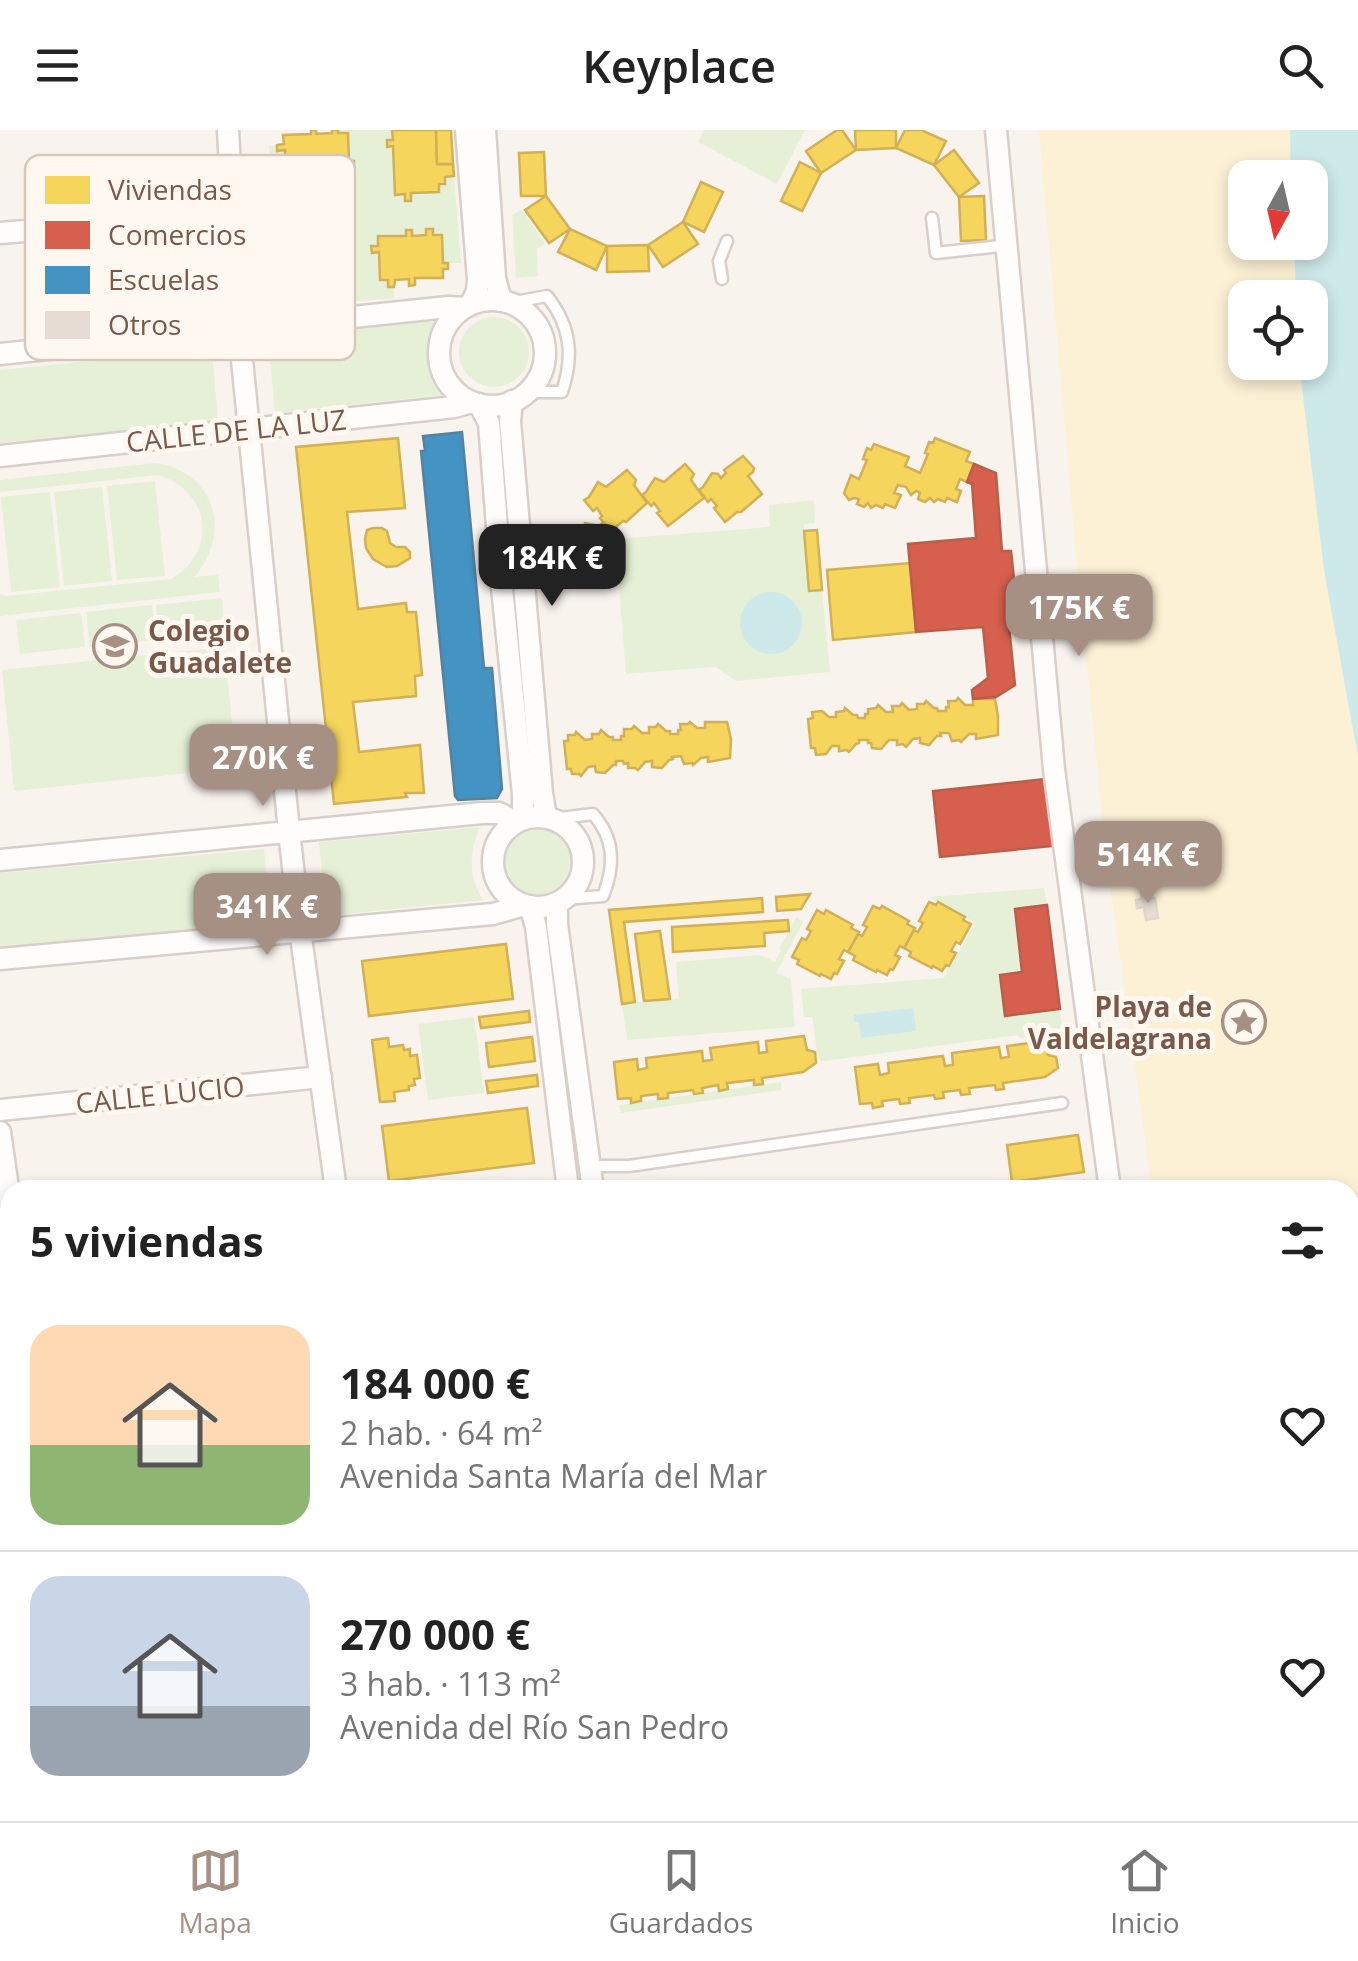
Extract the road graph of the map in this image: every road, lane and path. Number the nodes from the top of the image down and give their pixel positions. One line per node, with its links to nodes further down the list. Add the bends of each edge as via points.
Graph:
1 (228, 130): 6 (street)
2 (466, 130): 14 (street, via 478,280)
3 (485, 130): 13 (street, via 495,278)
4 (996, 130): 11 (street)
5 (1007, 130): 11 (street)
6 (229, 155)
7 (932, 218): 11 (lane, via 936,253)
8 (25, 231): 9 (street)
9 (0, 233)
10 (727, 241): 12 (lane, via 719,261)
11 (1011, 245): 16 (street)
12 (722, 279)
13 (505, 302): 14 (street); 20 (street, via 526,312 544,342 539,377)
14 (468, 306): 15 (street); 21 (street, via 442,333 440,366 458,393)
15 (355, 317)
16 (1014, 350): 41 (street, via 1054,769); 42 (street)
17 (25, 351): 18 (street)
18 (0, 354)
19 (242, 360): 22 (street)
20 (520, 396): 21 (street, via 502,405); 24 (street, via 510,420)
21 (476, 403): 22 (street, CALLE DE LA LUZ); 25 (street, via 489,423 522,794)
22 (249, 429): 23 (street, CALLE DE LA LUZ); 26 (street)
23 (0, 456)
24 (549, 818): 25 (street); 28 (street, via 573,833 583,856 580,880); 28 (lane, via 592,814 612,854 603,896)
25 (519, 821): 26 (street, via 482,813); 29 (street, via 498,840 492,866 502,890)
26 (289, 831): 27 (street); 30 (street)
27 (0, 860)
28 (560, 901): 29 (street); 36 (street, via 556,924)
29 (527, 906): 30 (street); 39 (street, via 536,927)
30 (300, 930): 31 (street); 32 (street)
31 (0, 959)
32 (321, 1077): 34 (street, CALLE LUCIO); 38 (street)
33 (1062, 1103): 36 (lane, via 629,1166)
34 (0, 1110)
35 (0, 1132): 37 (street)
36 (590, 1166): 40 (street)
37 (7, 1180)
38 (335, 1180)
39 (567, 1180)
40 (591, 1180)
41 (1109, 1180)
42 (1119, 1180)

